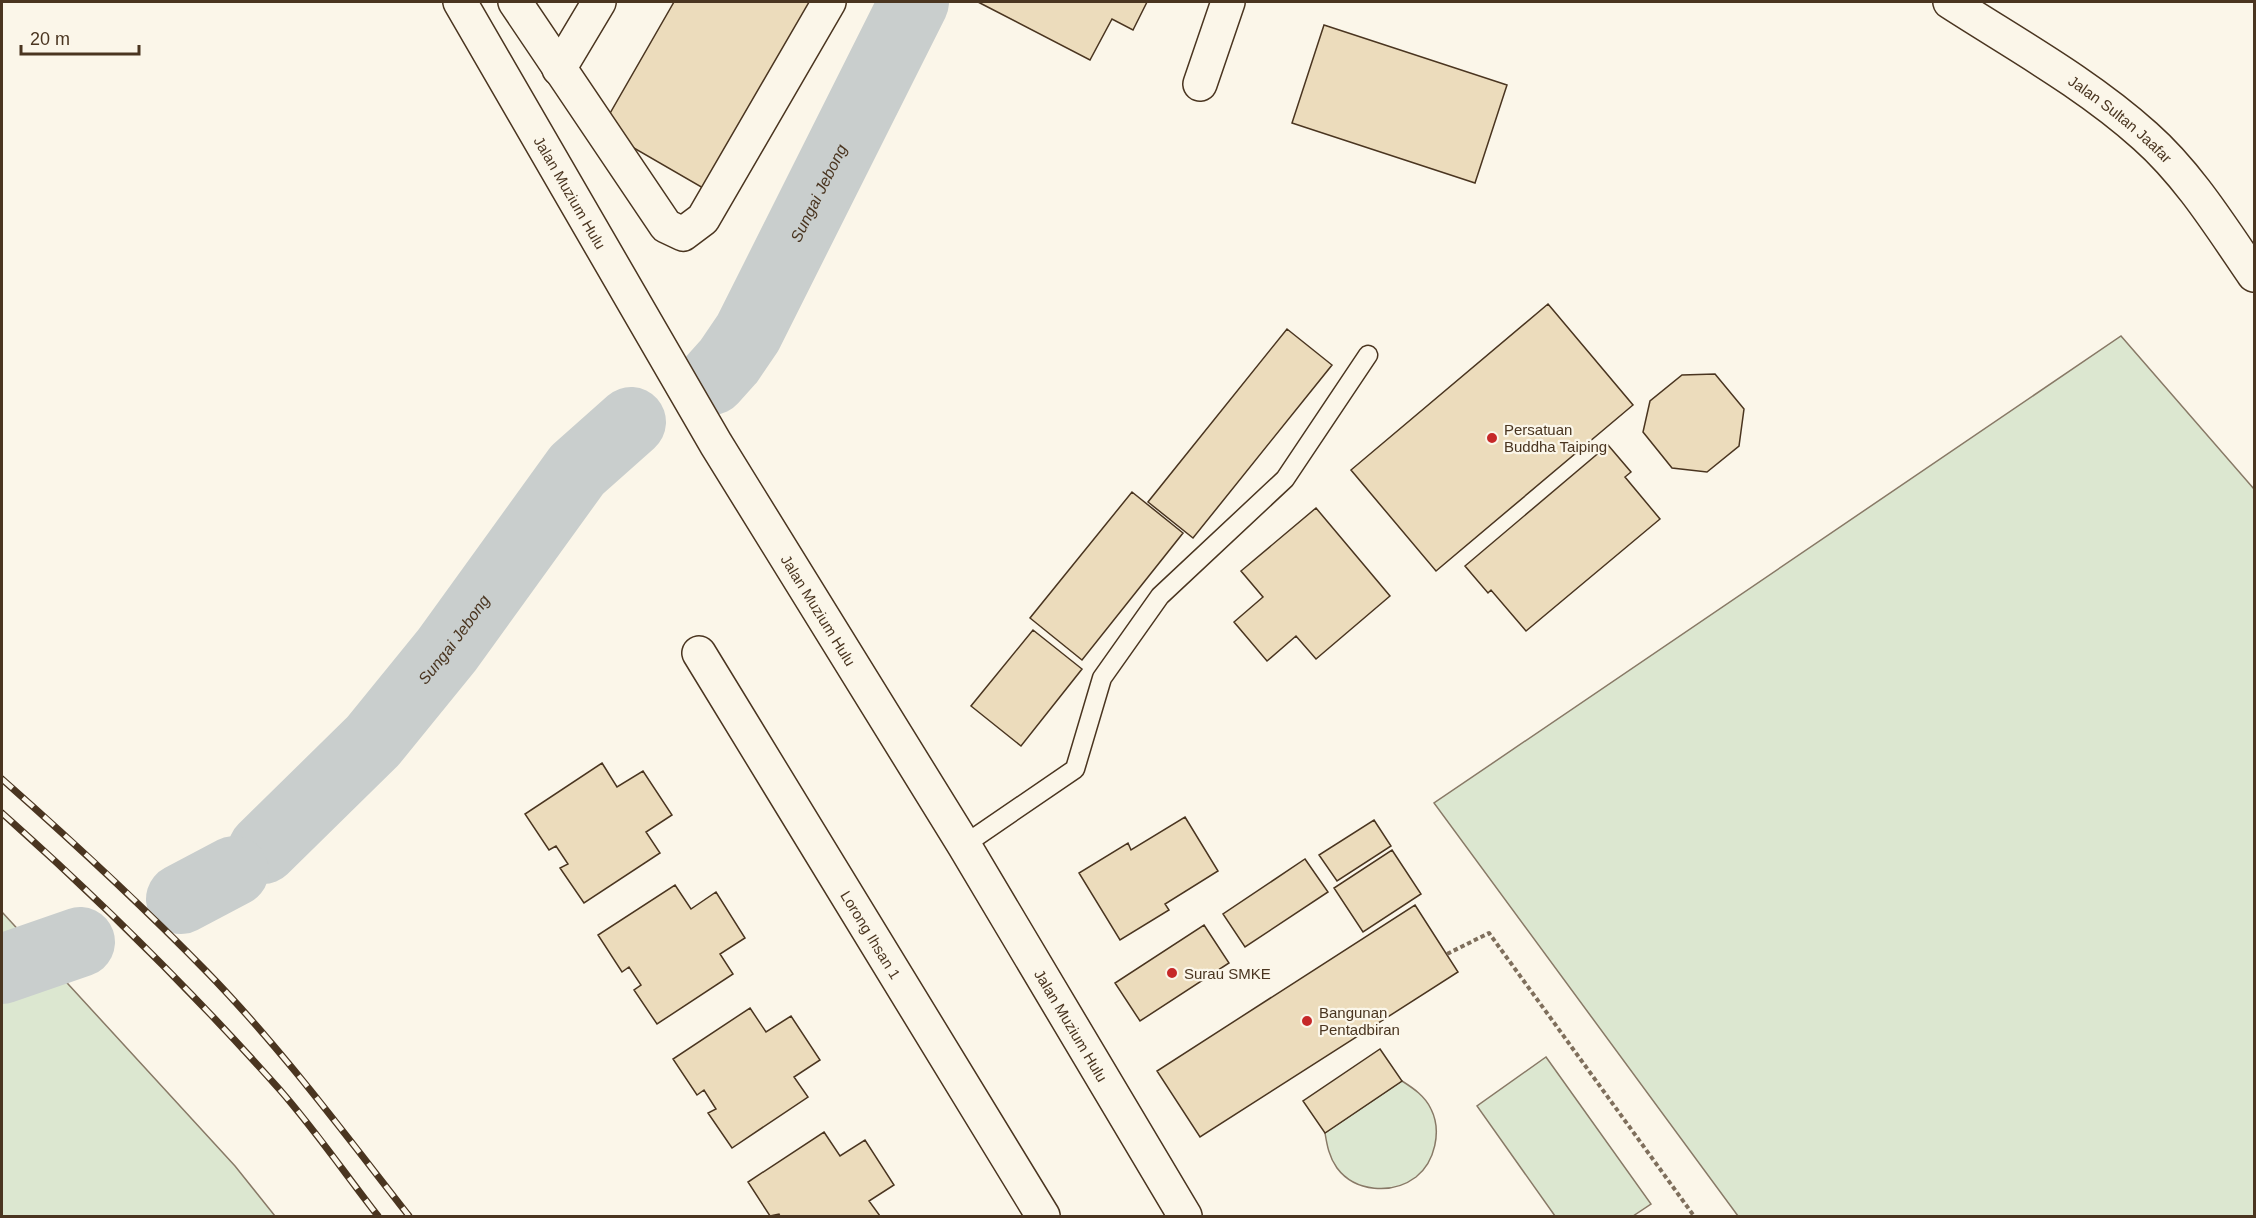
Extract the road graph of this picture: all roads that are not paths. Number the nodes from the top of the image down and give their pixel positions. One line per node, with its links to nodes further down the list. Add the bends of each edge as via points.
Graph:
1 (460, 2): 12 (street, Jalan Muzium Hulu, via 716,444)
2 (514, 2): 7 (street)
3 (599, 2): 7 (street)
4 (829, 2): 7 (street, via 703,219 683,234 666,226)
5 (1228, 2): 8 (street)
6 (1950, 2): 9 (street, Jalan Sultan Jaafar, via 2109,106 2147,137 2198,193)
7 (559, 69)
8 (1200, 84)
9 (2254, 275)
10 (1368, 355): 12 (lane, via 1285,479 1160,596 1108,668 1075,769)
11 (699, 653): 13 (street, Lorong Ihsan 1)
12 (964, 845): 14 (street, Jalan Muzium Hulu)
13 (1043, 1216)
14 (1185, 1216)

